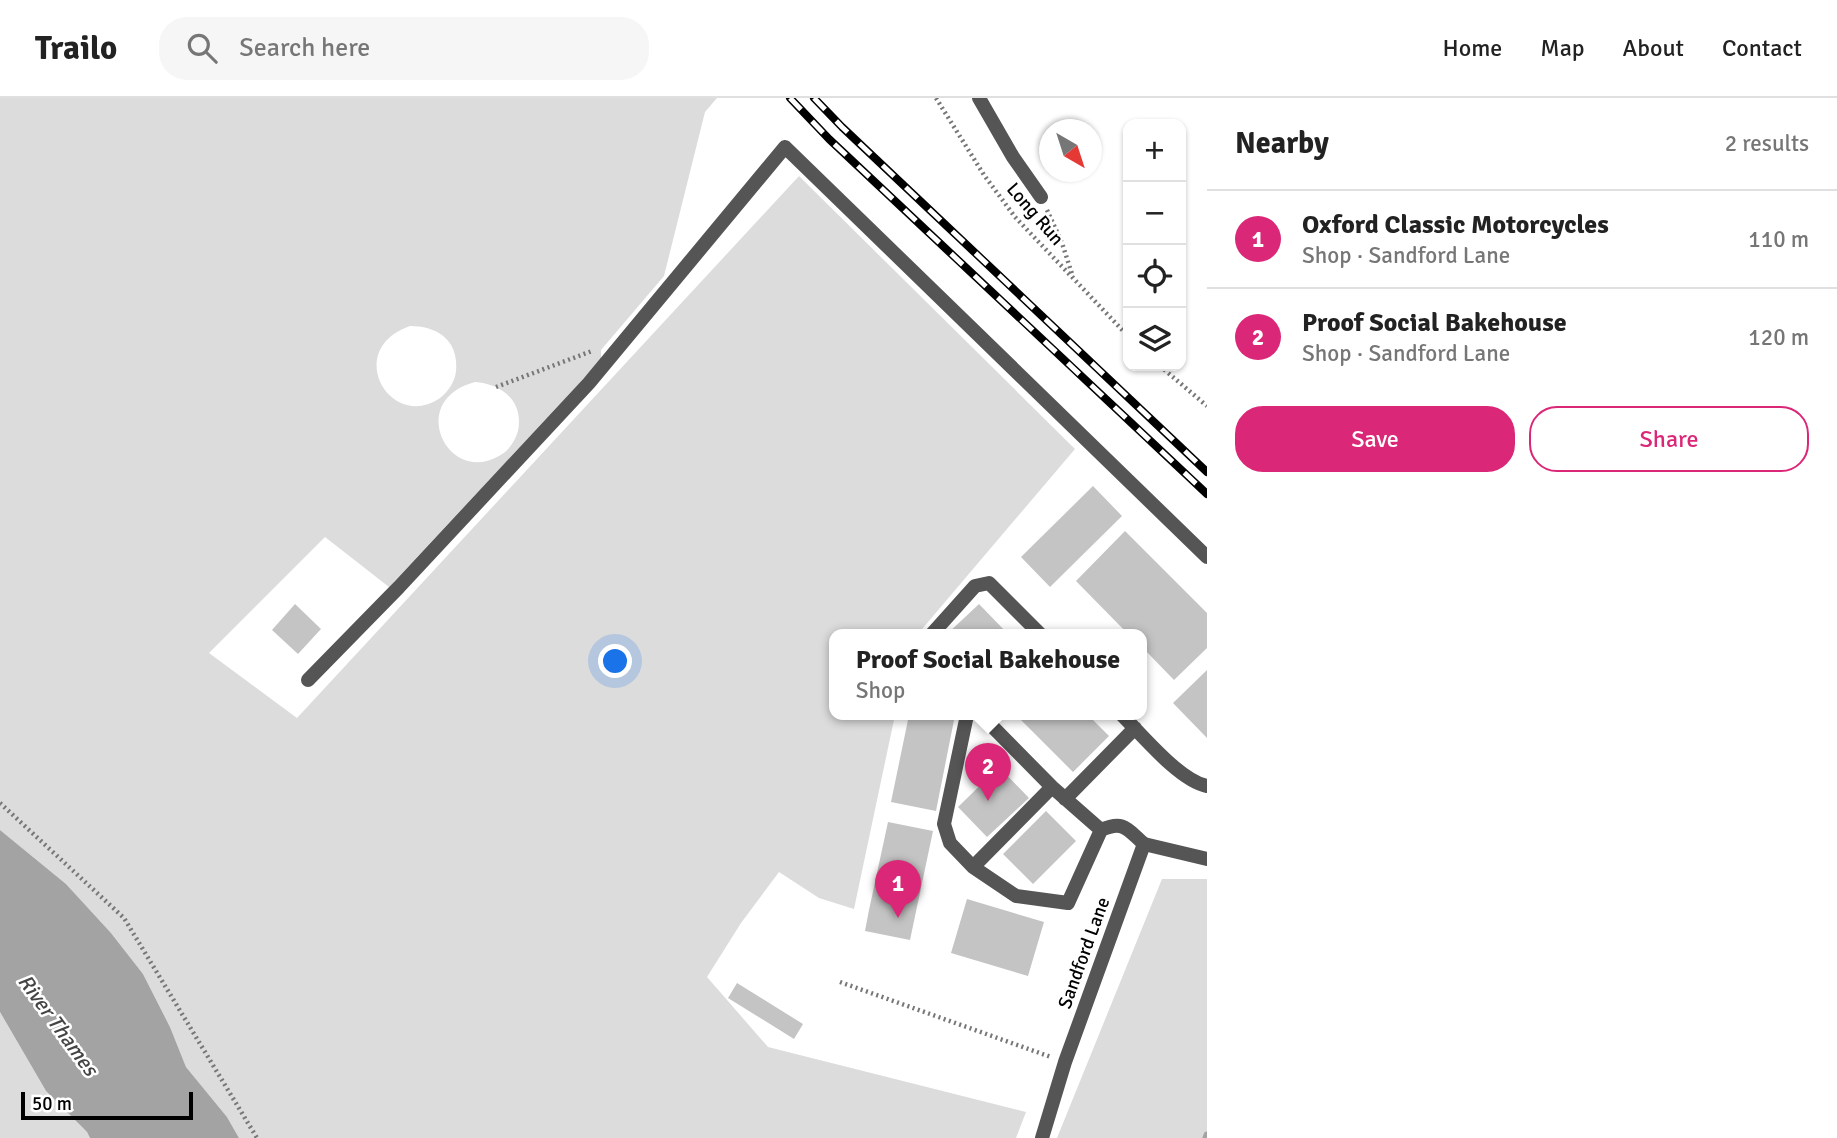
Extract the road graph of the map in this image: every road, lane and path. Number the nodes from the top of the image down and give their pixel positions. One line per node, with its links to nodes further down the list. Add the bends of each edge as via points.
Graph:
1 (936, 98): 4 (path, Long Run, via 1015,217)
2 (979, 98): 3 (street)
3 (1041, 197): 4 (path)
4 (1073, 278): 5 (path, Long Run)
5 (1123, 331)
6 (626, 338): 8 (path); 10 (street, via 785,147); 13 (street, via 418,567)
7 (1166, 371): 9 (path)
8 (496, 387)
9 (1207, 406)
10 (1207, 557)
11 (936, 629): 12 (street, via 975,586 989,583)
12 (1035, 629)
13 (308, 680)
14 (966, 720): 25 (street, via 944,824 950,843)
15 (986, 720): 19 (street)
16 (1127, 720): 17 (street)
17 (1135, 727): 18 (street, via 1184,776); 20 (street)
18 (1207, 786)
19 (1052, 787): 20 (street); 25 (street)
20 (1065, 799): 22 (street)
21 (0, 803): 28 (path, via 124,918)
22 (1101, 830): 23 (street, via 1124,827); 25 (street, via 1068,903 1016,896)
23 (1144, 844): 24 (street); 27 (street, Sandford Lane)
24 (1207, 859)
25 (973, 867)
26 (840, 982): 27 (path)
27 (1065, 1062): 29 (street, Sandford Lane)
28 (257, 1138)
29 (1042, 1138)

